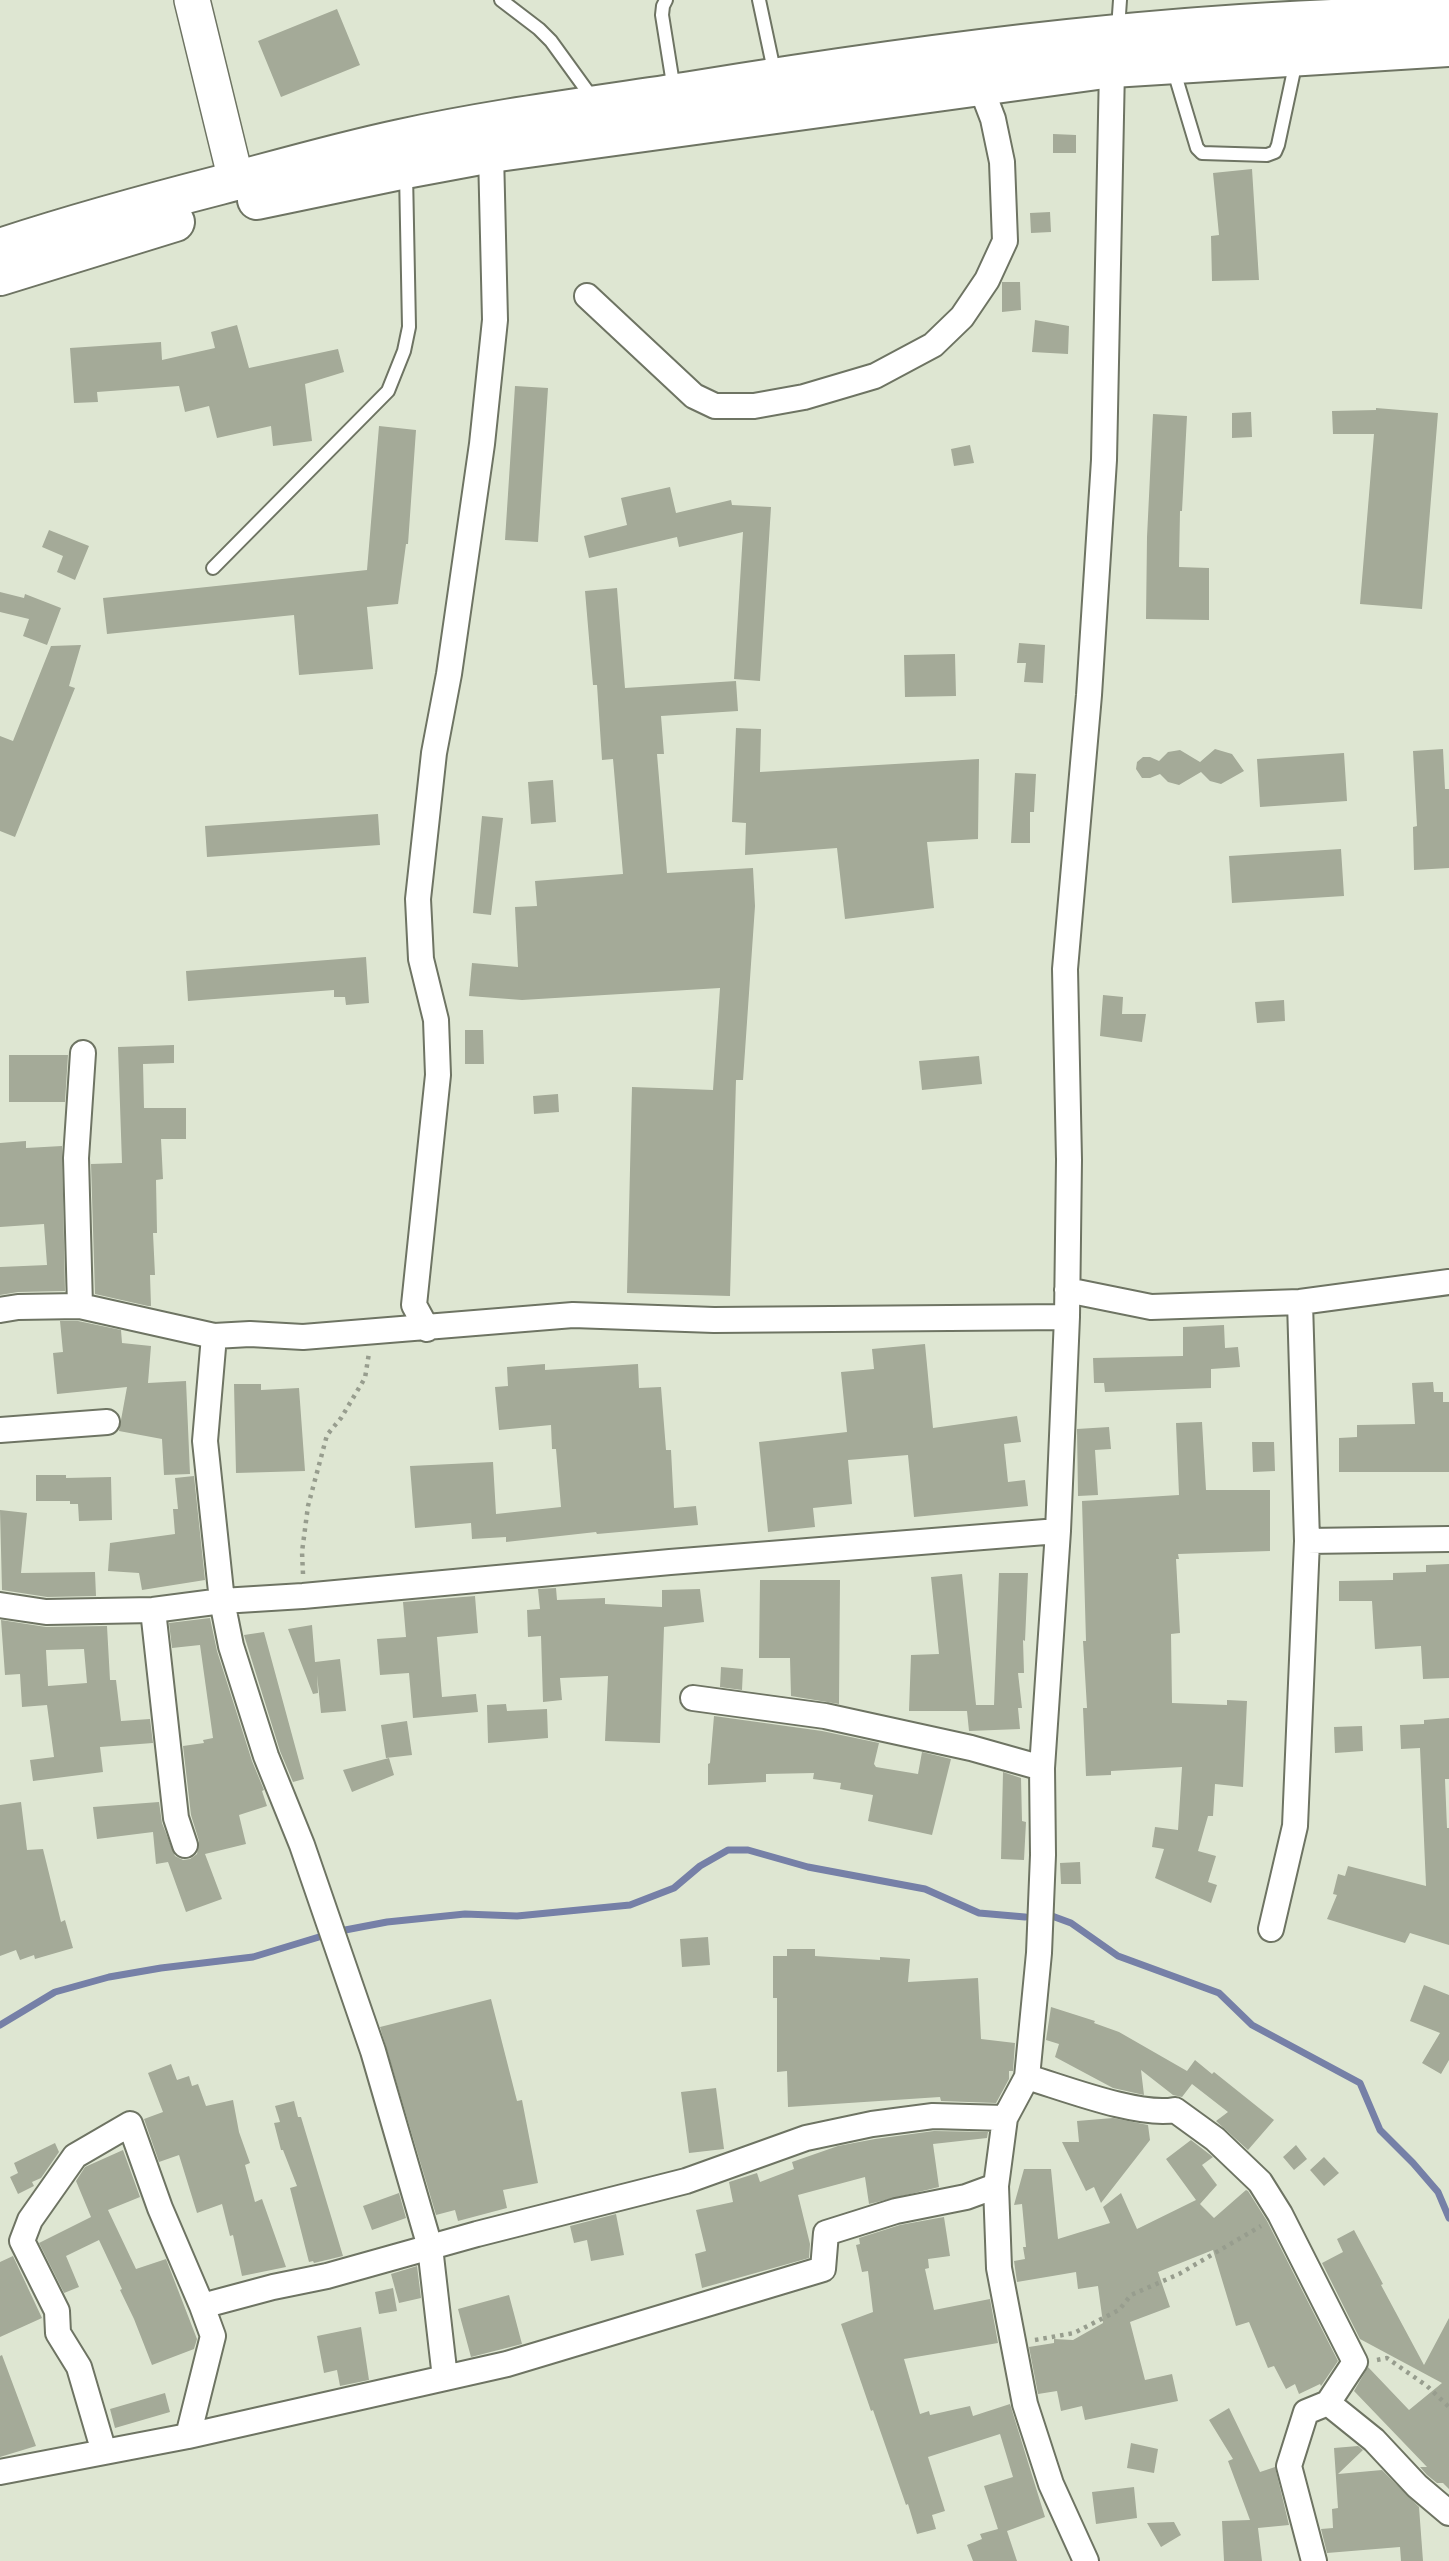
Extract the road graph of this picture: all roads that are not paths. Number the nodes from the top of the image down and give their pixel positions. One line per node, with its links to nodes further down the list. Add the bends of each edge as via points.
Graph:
1 (192, 0): 16 (street)
2 (501, 0): 13 (lane, via 551,41)
3 (666, 0): 12 (lane, via 662,15)
4 (759, 0): 10 (lane)
5 (1429, 10): 6 (main road)
6 (1117, 34): 9 (main road); 10 (main road); 11 (main road); 23 (street, via 1104,460 1065,970)
7 (1449, 47): 8 (main road)
8 (1297, 56): 9 (main road); 9 (lane, via 1278,145 1267,155 1202,153)
9 (1172, 64)
10 (776, 77): 12 (main road)
11 (980, 85): 15 (main road); 19 (street, via 1002,162 1005,241 987,280 961,317 933,345 875,376 804,397 754,407 715,406 694,396)
12 (674, 93): 13 (main road)
13 (598, 105): 14 (main road)
14 (404, 153): 15 (main road); 16 (main road); 18 (main road); 20 (lane, via 408,327 398,371 388,391)
15 (491, 153): 25 (street, via 495,320 418,899 421,959 436,1020 438,1075)
16 (236, 180): 17 (main road)
17 (0, 248)
18 (0, 276)
19 (587, 296)
20 (213, 568)
21 (83, 1053): 26 (street, via 76,1158)
22 (1449, 1282): 24 (street)
23 (1067, 1290): 24 (street, via 1151,1307); 28 (street)
24 (1300, 1303): 36 (street)
25 (414, 1305): 29 (street); 30 (street)
26 (80, 1306): 27 (street); 31 (street)
27 (0, 1310)
28 (1067, 1317): 29 (street, via 714,1320 573,1315); 34 (street)
29 (427, 1329): 30 (street)
30 (372, 1331): 31 (street, via 303,1337)
31 (214, 1336): 37 (street, via 205,1441)
32 (107, 1422): 33 (street)
33 (0, 1430)
34 (1058, 1531): 37 (street); 41 (street)
35 (1449, 1539): 36 (street)
36 (1307, 1541): 43 (street, via 1295,1826)
37 (222, 1601): 39 (street); 47 (street, via 231,1646 266,1756 373,2051)
38 (0, 1605): 39 (street, via 46,1612)
39 (153, 1610): 42 (street, via 176,1818)
40 (693, 1698): 41 (street, via 825,1716)
41 (1042, 1768): 44 (street, via 1044,1855)
42 (186, 1845)
43 (1271, 1929)
44 (1027, 2077): 45 (street); 50 (street, via 1160,2113 1175,2110 1215,2139 1260,2182 1355,2362)
45 (1005, 2118): 46 (street); 47 (street, via 933,2116 806,2138 686,2181)
46 (996, 2186): 49 (street, via 826,2233 823,2269 507,2364); 55 (street, via 999,2268 1025,2404 1051,2484)
47 (430, 2247): 48 (street); 49 (street)
48 (202, 2306): 51 (street, via 213,2336); 52 (street, via 130,2124 75,2156 30,2220 22,2241 57,2312 58,2333 79,2367)
49 (445, 2378): 51 (street)
50 (1328, 2403): 54 (street, via 1374,2440); 56 (street, via 1306,2412 1289,2466)
51 (188, 2436): 52 (street)
52 (104, 2452): 53 (street)
53 (0, 2472)
54 (1449, 2513)
55 (1086, 2561)
56 (1314, 2561)

